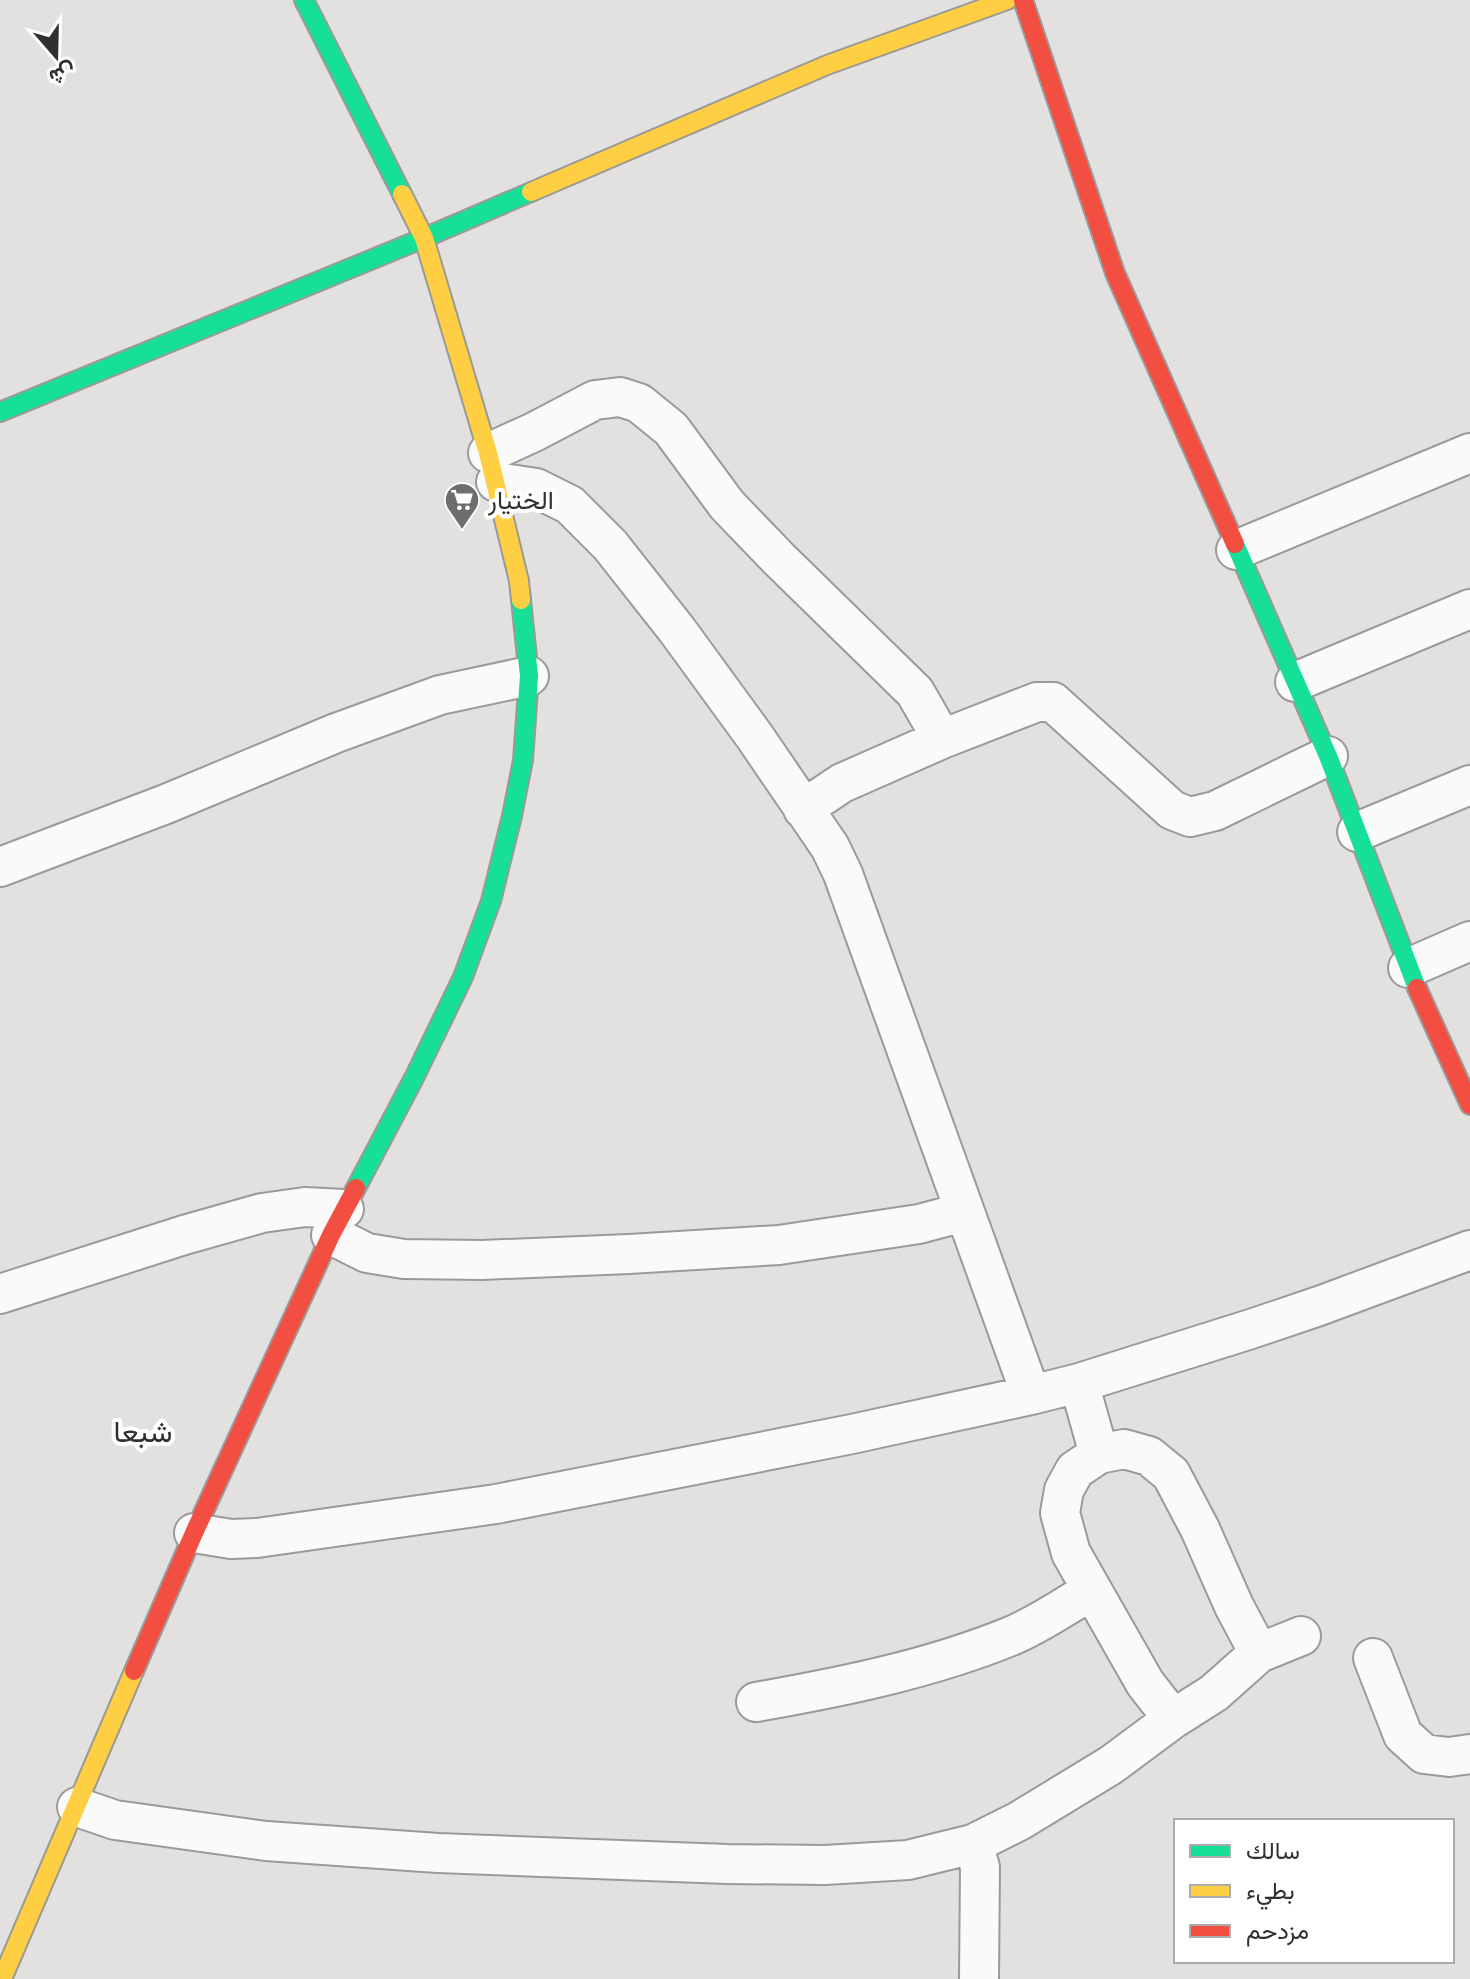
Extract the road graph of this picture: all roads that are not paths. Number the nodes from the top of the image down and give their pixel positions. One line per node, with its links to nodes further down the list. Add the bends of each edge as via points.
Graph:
1 (304, 0): 4 (street)
2 (1007, 0): 4 (street, via 827,65)
3 (1023, 0): 8 (street, via 1115,273)
4 (424, 238): 5 (street); 7 (street)
5 (0, 412)
6 (1470, 453): 8 (street)
7 (492, 468): 10 (street, via 519,581); 12 (street, via 534,432 595,400 620,397 639,403 671,429 727,505 767,547 915,692); 15 (street, via 570,505 610,545)
8 (1236, 550): 11 (street)
9 (1470, 609): 11 (street)
10 (529, 676): 17 (street, via 440,695); 22 (street, via 523,760 491,901 463,977)
11 (1295, 682): 13 (street)
12 (942, 739): 13 (street, via 1037,702 1053,702 1172,810 1190,817 1215,811); 15 (street, via 842,783)
13 (1328, 756): 16 (street)
14 (1470, 785): 16 (street)
15 (803, 809): 21 (street, via 843,874)
16 (1357, 832): 19 (street)
17 (0, 867)
18 (1470, 941): 19 (street)
19 (1408, 968): 20 (street)
20 (1470, 1105)
21 (964, 1212): 22 (street, via 779,1245 511,1259 404,1259 367,1253); 26 (street)
22 (337, 1222): 24 (street, via 305,1207 262,1213); 28 (street)
23 (1470, 1250): 25 (street, via 1319,1306)
24 (0, 1294)
25 (1079, 1383): 26 (street); 27 (street)
26 (1031, 1395): 28 (street, via 496,1504 257,1538)
27 (1099, 1454): 29 (street, via 1075,1470 1060,1513 1071,1553); 31 (street, via 1124,1449 1149,1456 1171,1474)
28 (194, 1533): 36 (street)
29 (1091, 1591): 33 (street, via 1014,1635 945,1660); 34 (street, via 1145,1683)
30 (1301, 1636): 31 (street)
31 (1259, 1653): 34 (street, via 1214,1693)
32 (1373, 1658): 35 (street, via 1403,1735 1424,1754)
33 (756, 1702)
34 (1173, 1719): 37 (street, via 1111,1765)
35 (1470, 1754)
36 (77, 1807): 37 (street, via 115,1820 266,1841 438,1853 825,1865 908,1860); 38 (street)
37 (973, 1844): 39 (street, via 980,1867)
38 (2, 1979)
39 (979, 1979)

